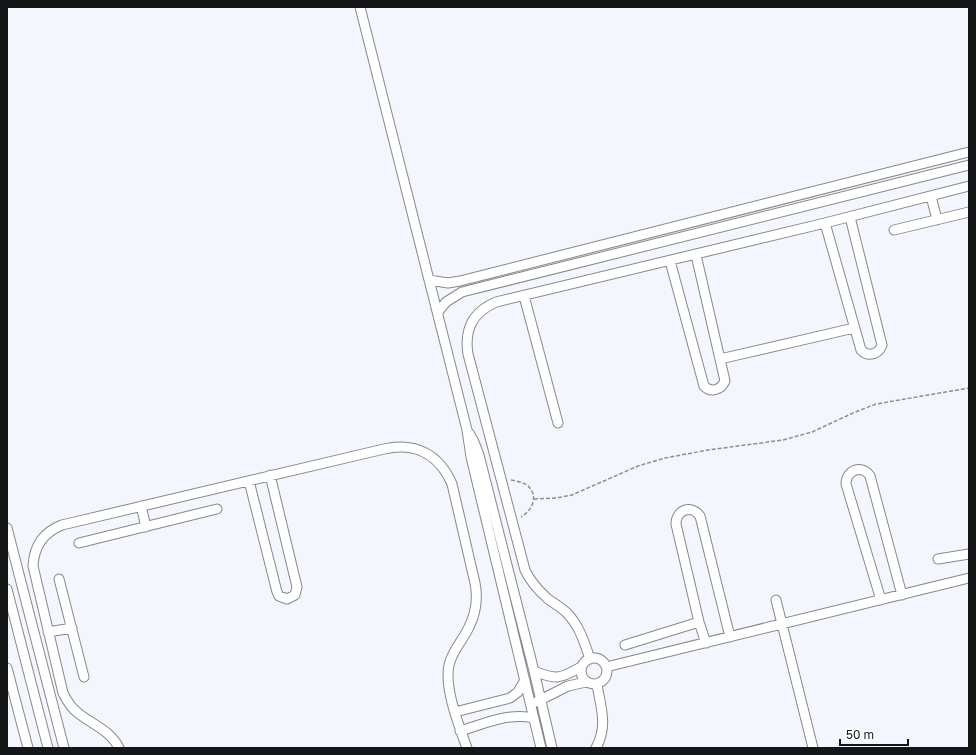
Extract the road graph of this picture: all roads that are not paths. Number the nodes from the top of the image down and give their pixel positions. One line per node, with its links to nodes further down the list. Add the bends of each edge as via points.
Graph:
1 (360, 7): 13 (street)
2 (969, 152): 13 (street, via 460,282)
3 (969, 165): 15 (street, via 462,292 450,298)
4 (969, 186): 5 (street)
5 (931, 196): 7 (street); 8 (street)
6 (969, 212): 8 (street)
7 (850, 217): 9 (street); 16 (street, via 882,345 879,351 873,354 863,352)
8 (937, 220): 10 (street)
9 (825, 223): 11 (street); 16 (street)
10 (894, 230)
11 (696, 255): 12 (street); 17 (street)
12 (670, 261): 14 (street); 17 (street, via 704,386 709,390 719,388 725,381)
13 (429, 280): 15 (street)
14 (524, 296): 18 (street); 42 (street, via 496,302 474,318 467,336 468,354 511,522 529,578 571,618 583,637)
15 (438, 312): 19 (street)
16 (854, 328): 17 (street)
17 (720, 359)
18 (558, 423)
19 (467, 430): 46 (street, via 479,455); 48 (street, via 471,457)
20 (270, 475): 21 (street); 21 (street, via 297,586 295,595 287,599 279,596 277,592); 53 (street, via 393,447 421,450 443,467 452,484 476,594 474,615 449,664 449,684)
21 (249, 481): 22 (street)
22 (141, 506): 24 (street); 38 (street, via 62,525 50,531 41,540 33,566)
23 (217, 509): 24 (street)
24 (146, 527): 26 (street)
25 (7, 528): 58 (street)
26 (79, 543)
27 (969, 554): 28 (street)
28 (938, 559)
29 (969, 578): 32 (street)
30 (60, 579): 37 (street)
31 (7, 589): 57 (street)
32 (902, 595): 34 (street); 34 (street, via 870,476 857,469 850,473 846,484)
33 (776, 600): 36 (street)
34 (881, 600): 36 (street)
35 (700, 622): 39 (street, via 676,524 677,517 686,510 693,510 700,516); 40 (street); 41 (street)
36 (782, 624): 39 (street); 64 (street)
37 (72, 628): 38 (street); 47 (street)
38 (48, 632): 59 (street, via 60,685 67,700 78,713 108,733)
39 (730, 637): 40 (street)
40 (706, 643): 44 (street)
41 (625, 645)
42 (590, 659): 43 (street); 44 (street, via 598,659)
43 (581, 667): 46 (street, via 560,677); 49 (street, via 581,675)
44 (606, 667): 50 (street, via 606,676)
45 (7, 668): 56 (street)
46 (534, 671): 51 (street)
47 (84, 677)
48 (525, 680): 52 (street); 53 (street, via 518,692 510,698)
49 (586, 682): 50 (street); 51 (street, via 568,686)
50 (597, 684): 63 (street, via 603,727)
51 (541, 700): 52 (street); 62 (street)
52 (531, 704): 54 (street)
53 (454, 712): 55 (street)
54 (534, 718): 55 (street, via 512,716); 61 (street)
55 (460, 731): 60 (street)
56 (28, 748)
57 (48, 748)
58 (64, 748)
59 (119, 748)
60 (466, 748)
61 (541, 748)
62 (552, 748)
63 (596, 748)
64 (813, 748)

